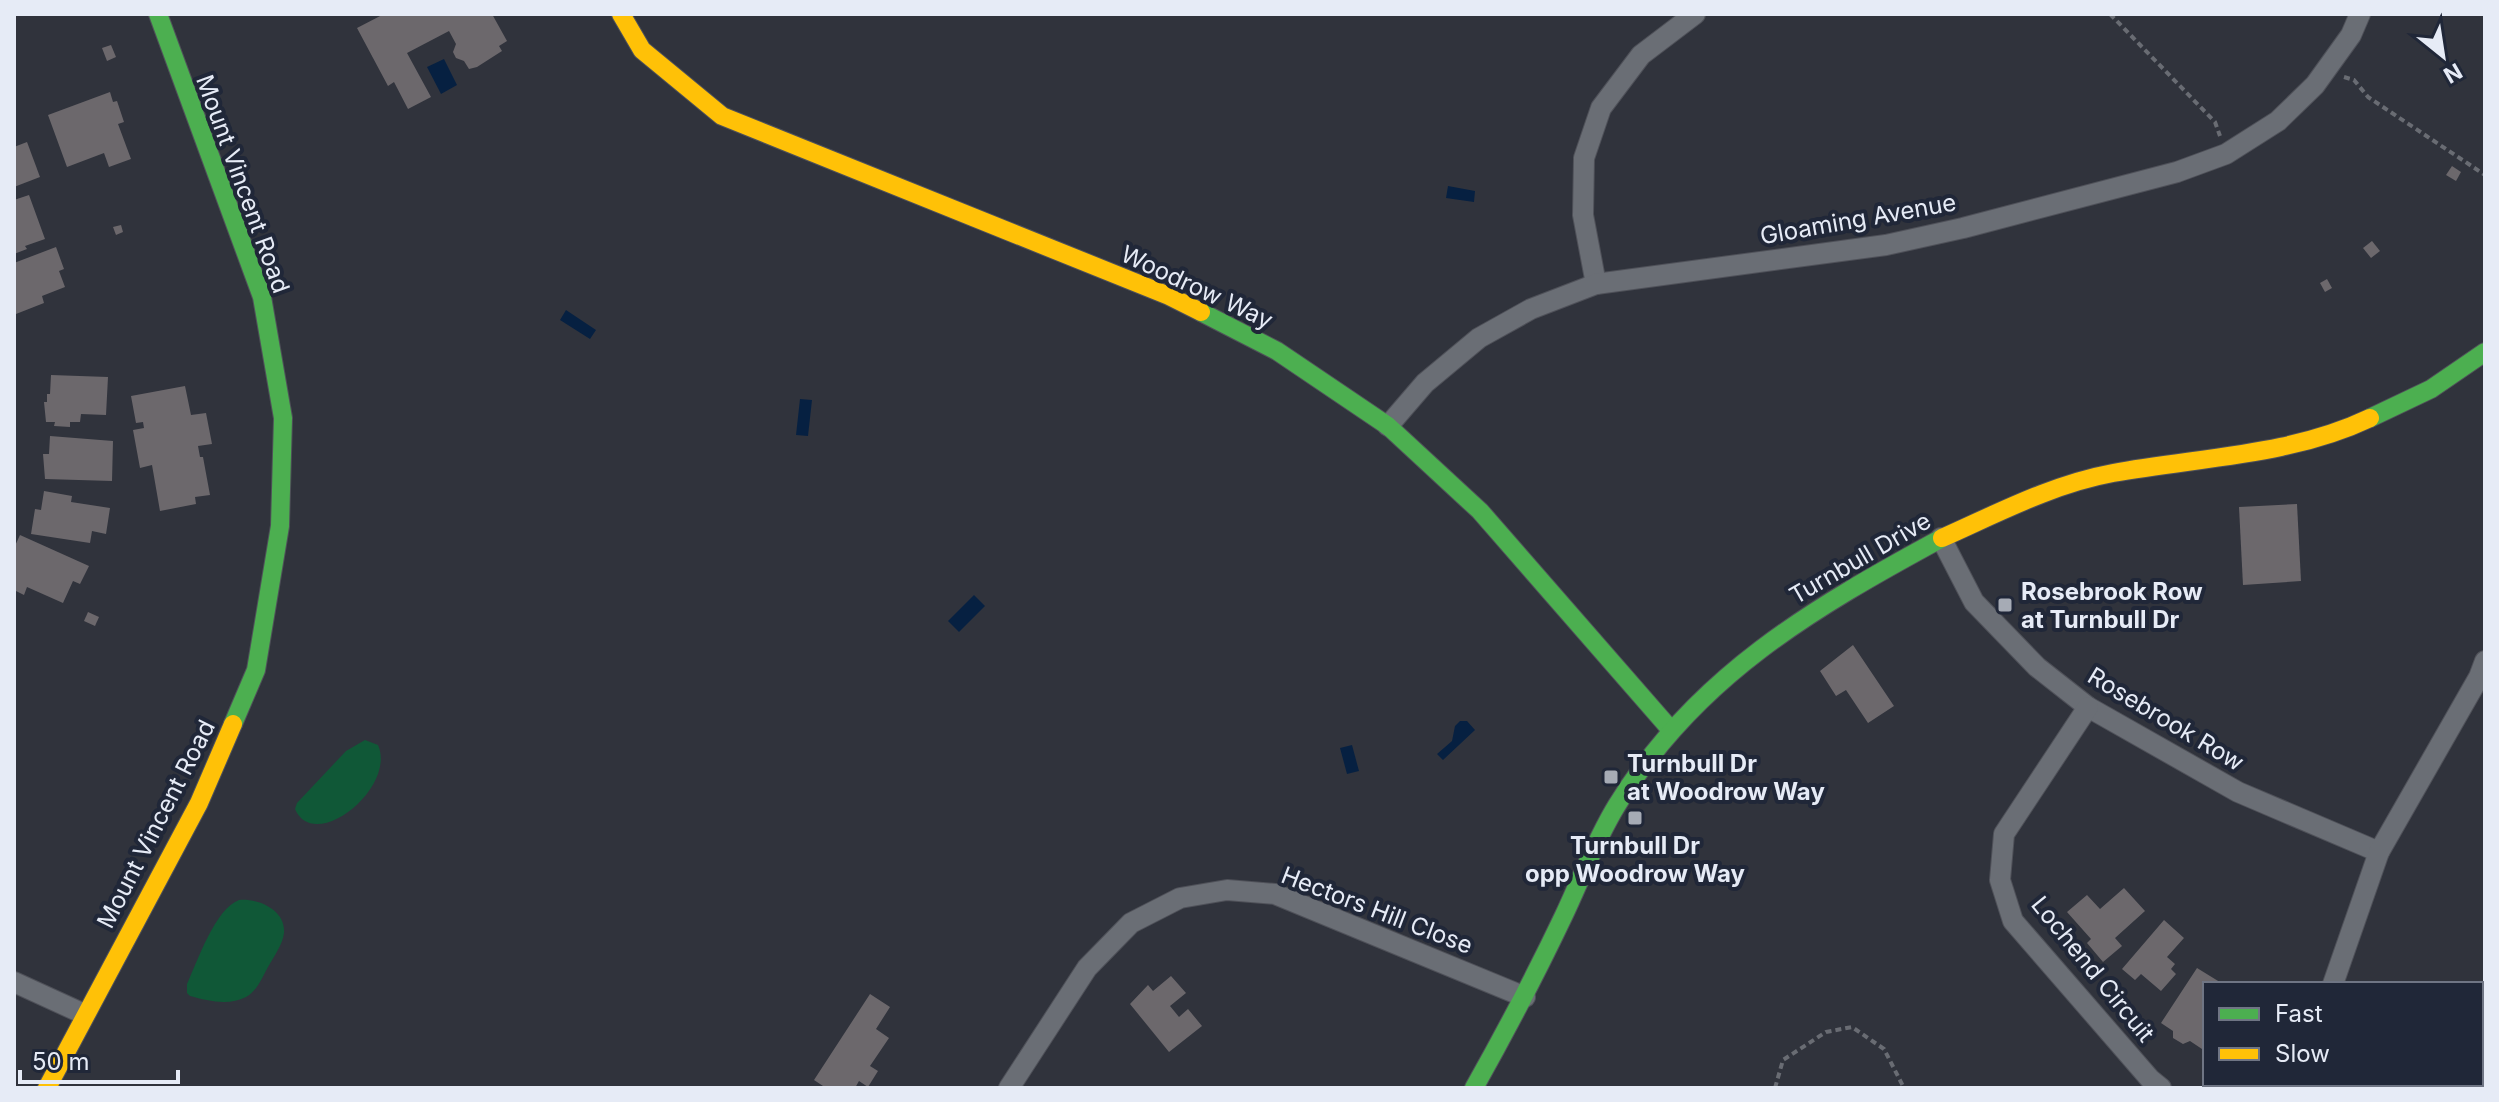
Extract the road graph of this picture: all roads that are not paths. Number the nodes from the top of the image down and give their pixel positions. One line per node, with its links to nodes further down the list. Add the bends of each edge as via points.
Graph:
1 (158, 14): 16 (street, Mount Vincent Road, via 262,297 283,418 280,526 256,670 199,803)
2 (621, 14): 7 (street, Woodrow Way, via 642,50 722,116 1169,296 1277,351)
3 (1695, 14): 5 (street, via 1641,55 1601,108 1584,158 1583,215)
4 (2360, 14): 5 (street, Gloaming Avenue, via 2328,71 2278,121 2226,154 2177,172 1886,245)
5 (1596, 284): 7 (street, Gloaming Avenue, via 1531,309 1479,338 1425,383)
6 (2485, 352): 8 (street, Turnbull Drive, via 2431,389 2355,425 2263,452 2112,473 2055,487)
7 (1388, 426): 11 (street, Woodrow Way, via 1480,511)
8 (1941, 538): 10 (street, Rosebrook Row, via 1974,602 2037,667); 11 (street, Turnbull Drive, via 1780,633)
9 (2485, 661): 12 (street)
10 (2088, 707): 12 (street, Rosebrook Row, via 2238,792); 20 (street, Lochend Circuit, via 2004,834 2000,880 2013,921)
11 (1671, 730): 15 (street, Turnbull Drive, via 1616,806)
12 (2379, 852): 14 (street)
13 (14, 982): 16 (street)
14 (2334, 982)
15 (1525, 997): 18 (street, Hectors Hill Close, via 1275,894 1211,892 1180,898 1131,923 1087,968); 19 (street, Turnbull Drive)
16 (84, 1014): 17 (street, Mount Vincent Road)
17 (47, 1088)
18 (1009, 1088)
19 (1474, 1088)
20 (2161, 1088)

